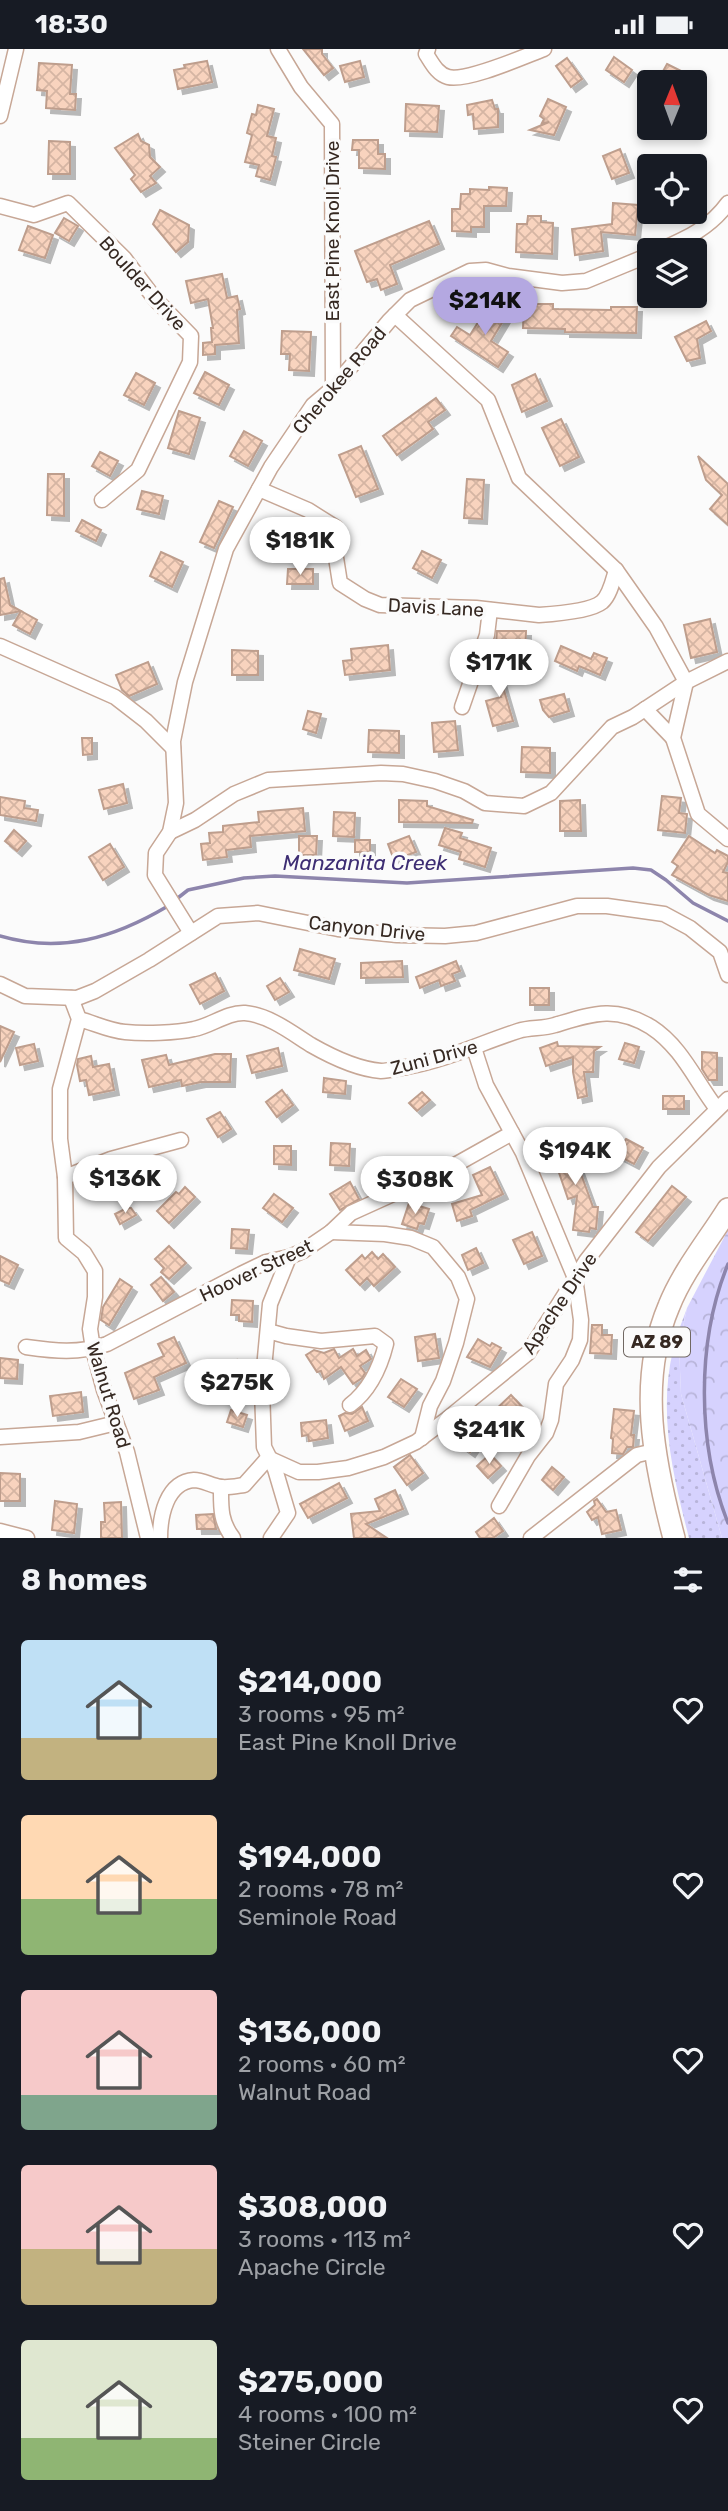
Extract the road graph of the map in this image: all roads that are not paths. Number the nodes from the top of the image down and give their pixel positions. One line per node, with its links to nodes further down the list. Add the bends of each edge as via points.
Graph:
1 (16, 49): 5 (street)
2 (278, 49): 11 (street, East Pine Knoll Drive, via 301,87 332,124)
3 (428, 49): 4 (street, via 426,54 436,70 449,78 471,75)
4 (544, 49)
5 (0, 116)
6 (728, 203): 8 (street, via 720,215)
7 (0, 206): 13 (street, Boulder Drive, via 34,215 68,203 124,258 191,336 190,362 138,470)
8 (688, 238)
9 (637, 260): 10 (street, Cherokee Road, via 586,281 562,283 470,271 410,300)
10 (395, 315): 11 (street, Cherokee Road); 14 (street, via 488,400 519,478)
11 (333, 388): 12 (street, Cherokee Road, via 313,405)
12 (259, 489): 15 (street, Davis Lane, via 335,527 340,583 365,599 380,605); 22 (street, Cherokee Road, via 226,549 210,595 185,683)
13 (102, 500)
14 (616, 570): 15 (street, Davis Lane, via 602,602 590,607 539,615); 18 (street, via 656,627)
15 (490, 610): 19 (street, via 487,635)
16 (0, 646): 22 (street, via 116,697)
17 (728, 661): 18 (street)
18 (686, 682): 20 (street); 21 (street)
19 (462, 707)
20 (645, 709): 21 (street); 23 (street, via 612,727 551,793 524,806 485,803 435,781 402,775 279,779 234,794)
21 (673, 738): 24 (street, via 698,814)
22 (173, 748): 23 (street, Cherokee Road, via 176,803)
23 (170, 832): 25 (street, Cherokee Road, via 156,853 155,875)
24 (728, 839)
25 (191, 933): 26 (street, Canyon Drive, via 218,916 258,913 338,929 445,936 476,933 577,906 607,906 664,914 691,928 720,953); 28 (street, Canyon Drive, via 95,991)
26 (728, 975)
27 (1, 987): 28 (street, Canyon Drive, via 25,996)
28 (71, 998): 29 (street)
29 (79, 1019): 30 (street, Zuni Drive, via 125,1032 168,1031 195,1029 246,1013 278,1024 349,1063 383,1071); 34 (street, Walnut Road, via 60,1089)
30 (474, 1048): 31 (street, Zuni Drive, via 522,1030 551,1027 591,1014 624,1013 665,1039 691,1067 707,1096); 32 (street, via 486,1085)
31 (723, 1104): 38 (street, Apache Drive, via 659,1167)
32 (512, 1133): 36 (street, Hoover Street, via 446,1170 351,1213); 38 (street)
33 (181, 1140): 34 (street)
34 (65, 1177): 41 (street, Walnut Road, via 66,1238 84,1253 95,1271 90,1329)
35 (728, 1209): 46 (main road, AZ 89, via 669,1304 659,1334 650,1395)
36 (331, 1232): 37 (street, Hoover Street); 45 (street, via 411,1238 433,1247 458,1277 467,1299)
37 (289, 1257): 39 (street, via 273,1291); 41 (street, Hoover Street, via 266,1262)
38 (575, 1278): 45 (street, Apache Drive, via 528,1353); 49 (street, via 580,1340 556,1384 546,1433)
39 (268, 1331): 42 (street, via 321,1341 375,1336 386,1344 363,1396); 47 (street, via 262,1390)
40 (26, 1347): 41 (street, Hoover Street, via 60,1352)
41 (93, 1349): 43 (street, Walnut Road)
42 (350, 1405)
43 (116, 1423): 44 (street, via 79,1431); 52 (street, Walnut Road)
44 (0, 1437)
45 (422, 1438): 47 (street, Apache Drive, via 384,1457 318,1472 299,1472)
46 (654, 1451): 56 (street, via 637,1455); 57 (main road, AZ 89)
47 (268, 1458): 48 (street, via 244,1485); 55 (street, via 288,1513)
48 (221, 1487): 53 (street, via 193,1480 179,1486 167,1499); 54 (street, via 221,1518)
49 (499, 1506)
50 (0, 1531): 51 (street)
51 (27, 1538)
52 (148, 1538)
53 (160, 1538)
54 (233, 1538)
55 (271, 1538)
56 (531, 1538)
57 (674, 1538)

